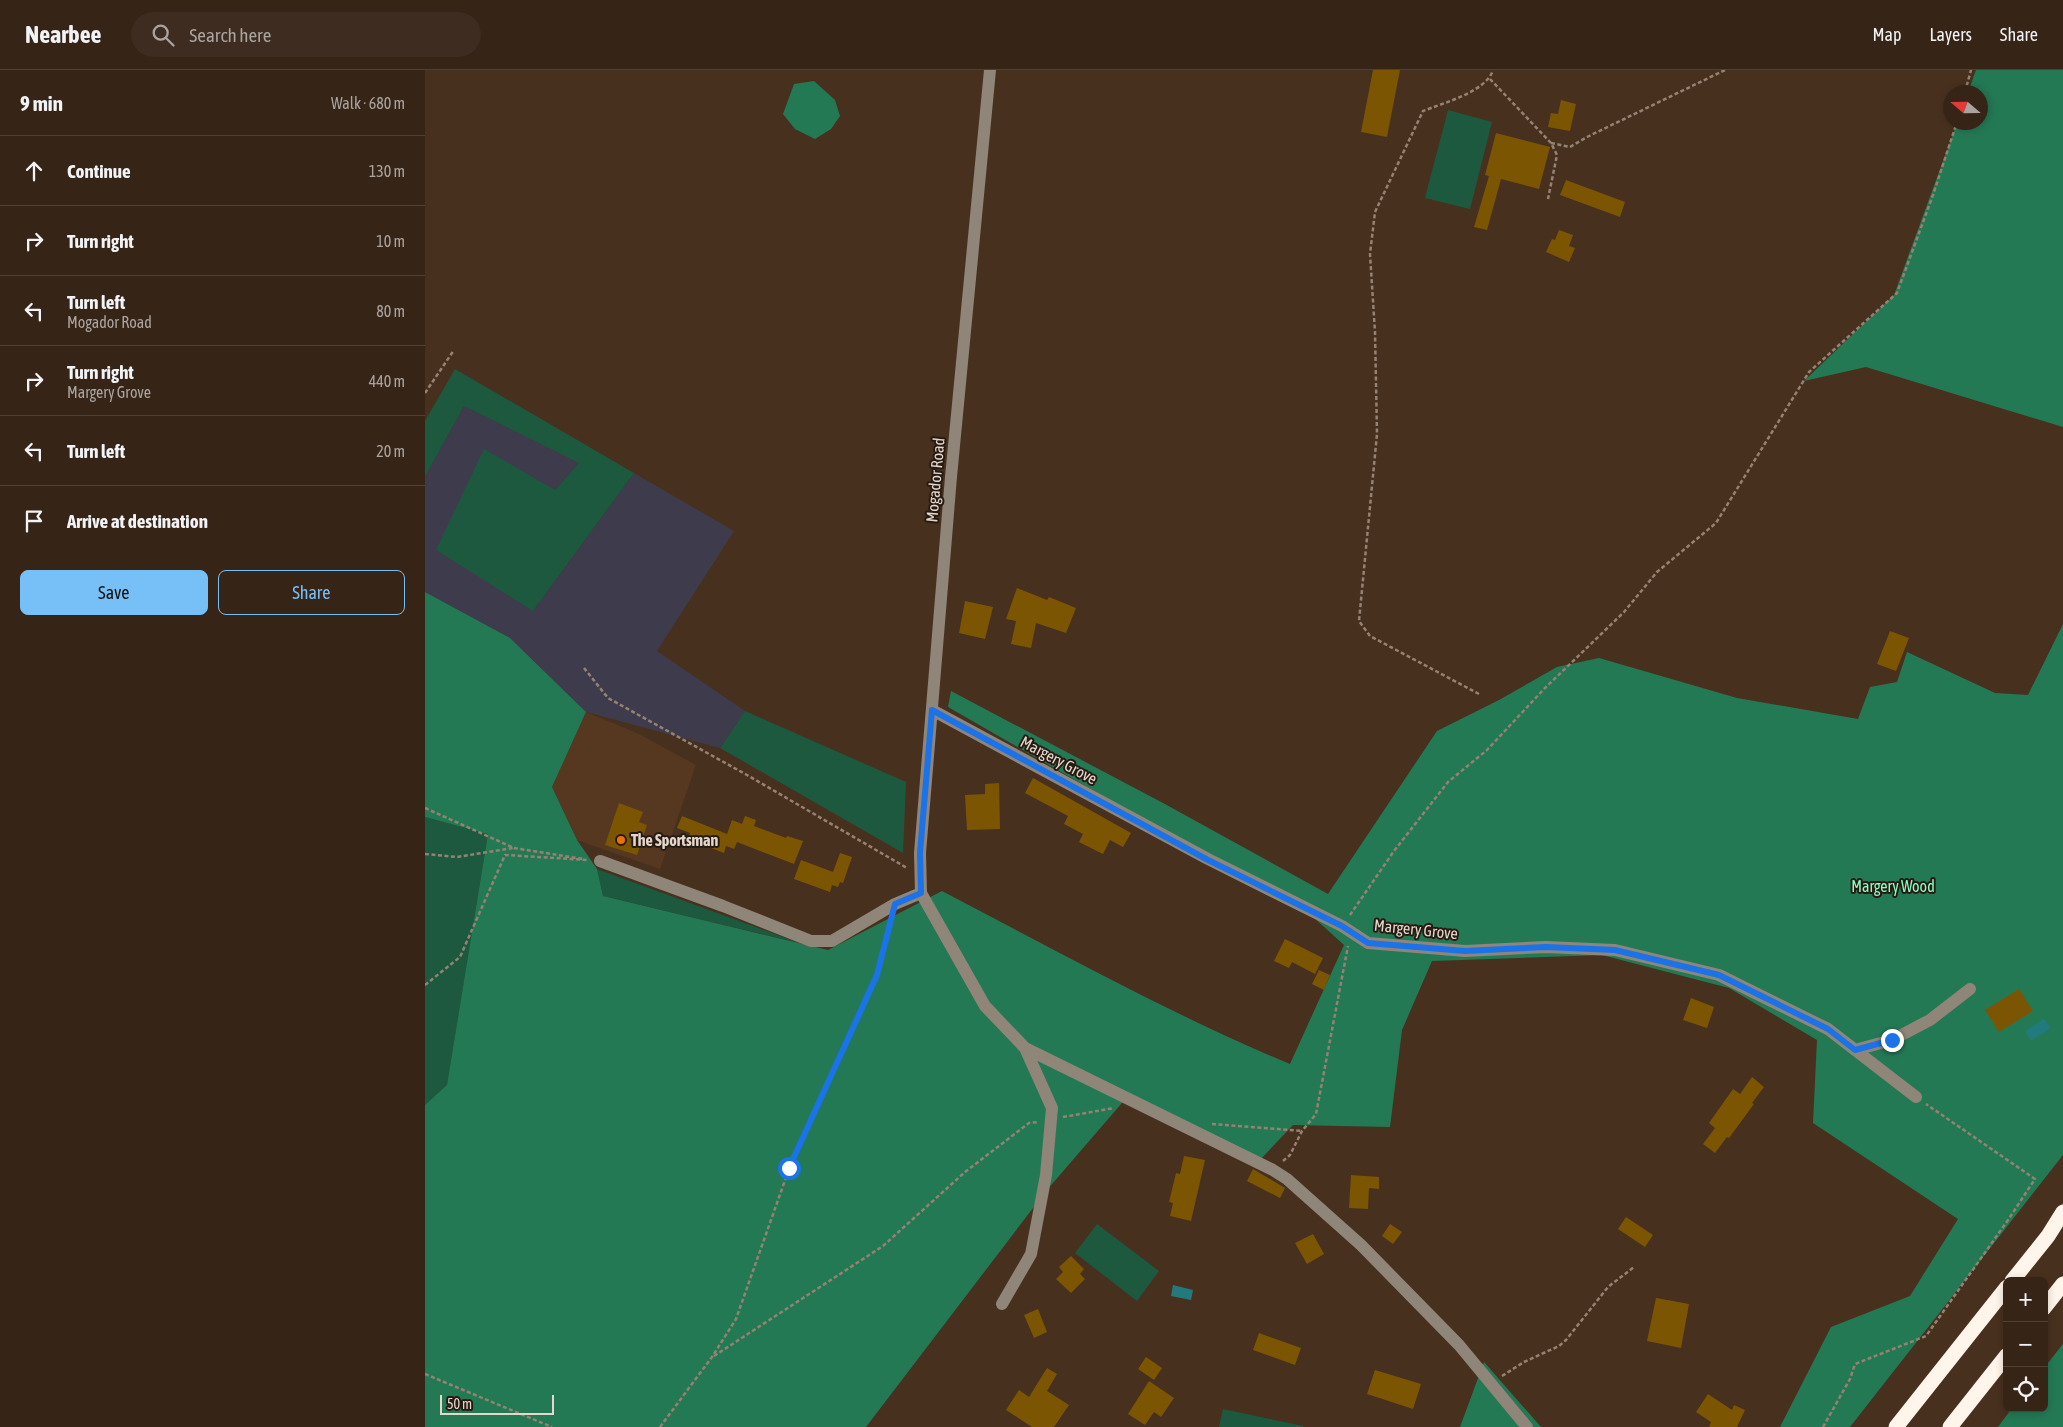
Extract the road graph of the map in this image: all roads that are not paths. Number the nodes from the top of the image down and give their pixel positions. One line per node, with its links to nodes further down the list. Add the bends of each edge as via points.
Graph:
1 (990, 70): 2 (street, Mogador Road)
2 (932, 710): 4 (street, Mogador Road, via 920,853); 7 (street, Margery Grove, via 1208,860 1342,926 1368,943 1465,951 1546,947 1615,950 1719,975 1828,1029)
3 (600, 861): 4 (street, via 811,941 832,942 895,904)
4 (921, 893): 6 (street, via 985,1006)
5 (1970, 989): 7 (street, via 1930,1020 1892,1040)
6 (1025, 1048): 14 (street, via 1052,1108 1046,1175 1031,1254); 16 (street, via 1287,1179 1349,1234 1459,1345)
7 (1855, 1050): 8 (street, Margery Grove)
8 (1916, 1097)
9 (2063, 1212): 10 (highway)
10 (2015, 1277)
11 (2063, 1284): 13 (highway)
12 (2003, 1292): 17 (highway)
13 (2048, 1303)
14 (1001, 1304)
15 (2003, 1360): 18 (highway)
16 (1527, 1427)
17 (1896, 1427)
18 (1950, 1427)

